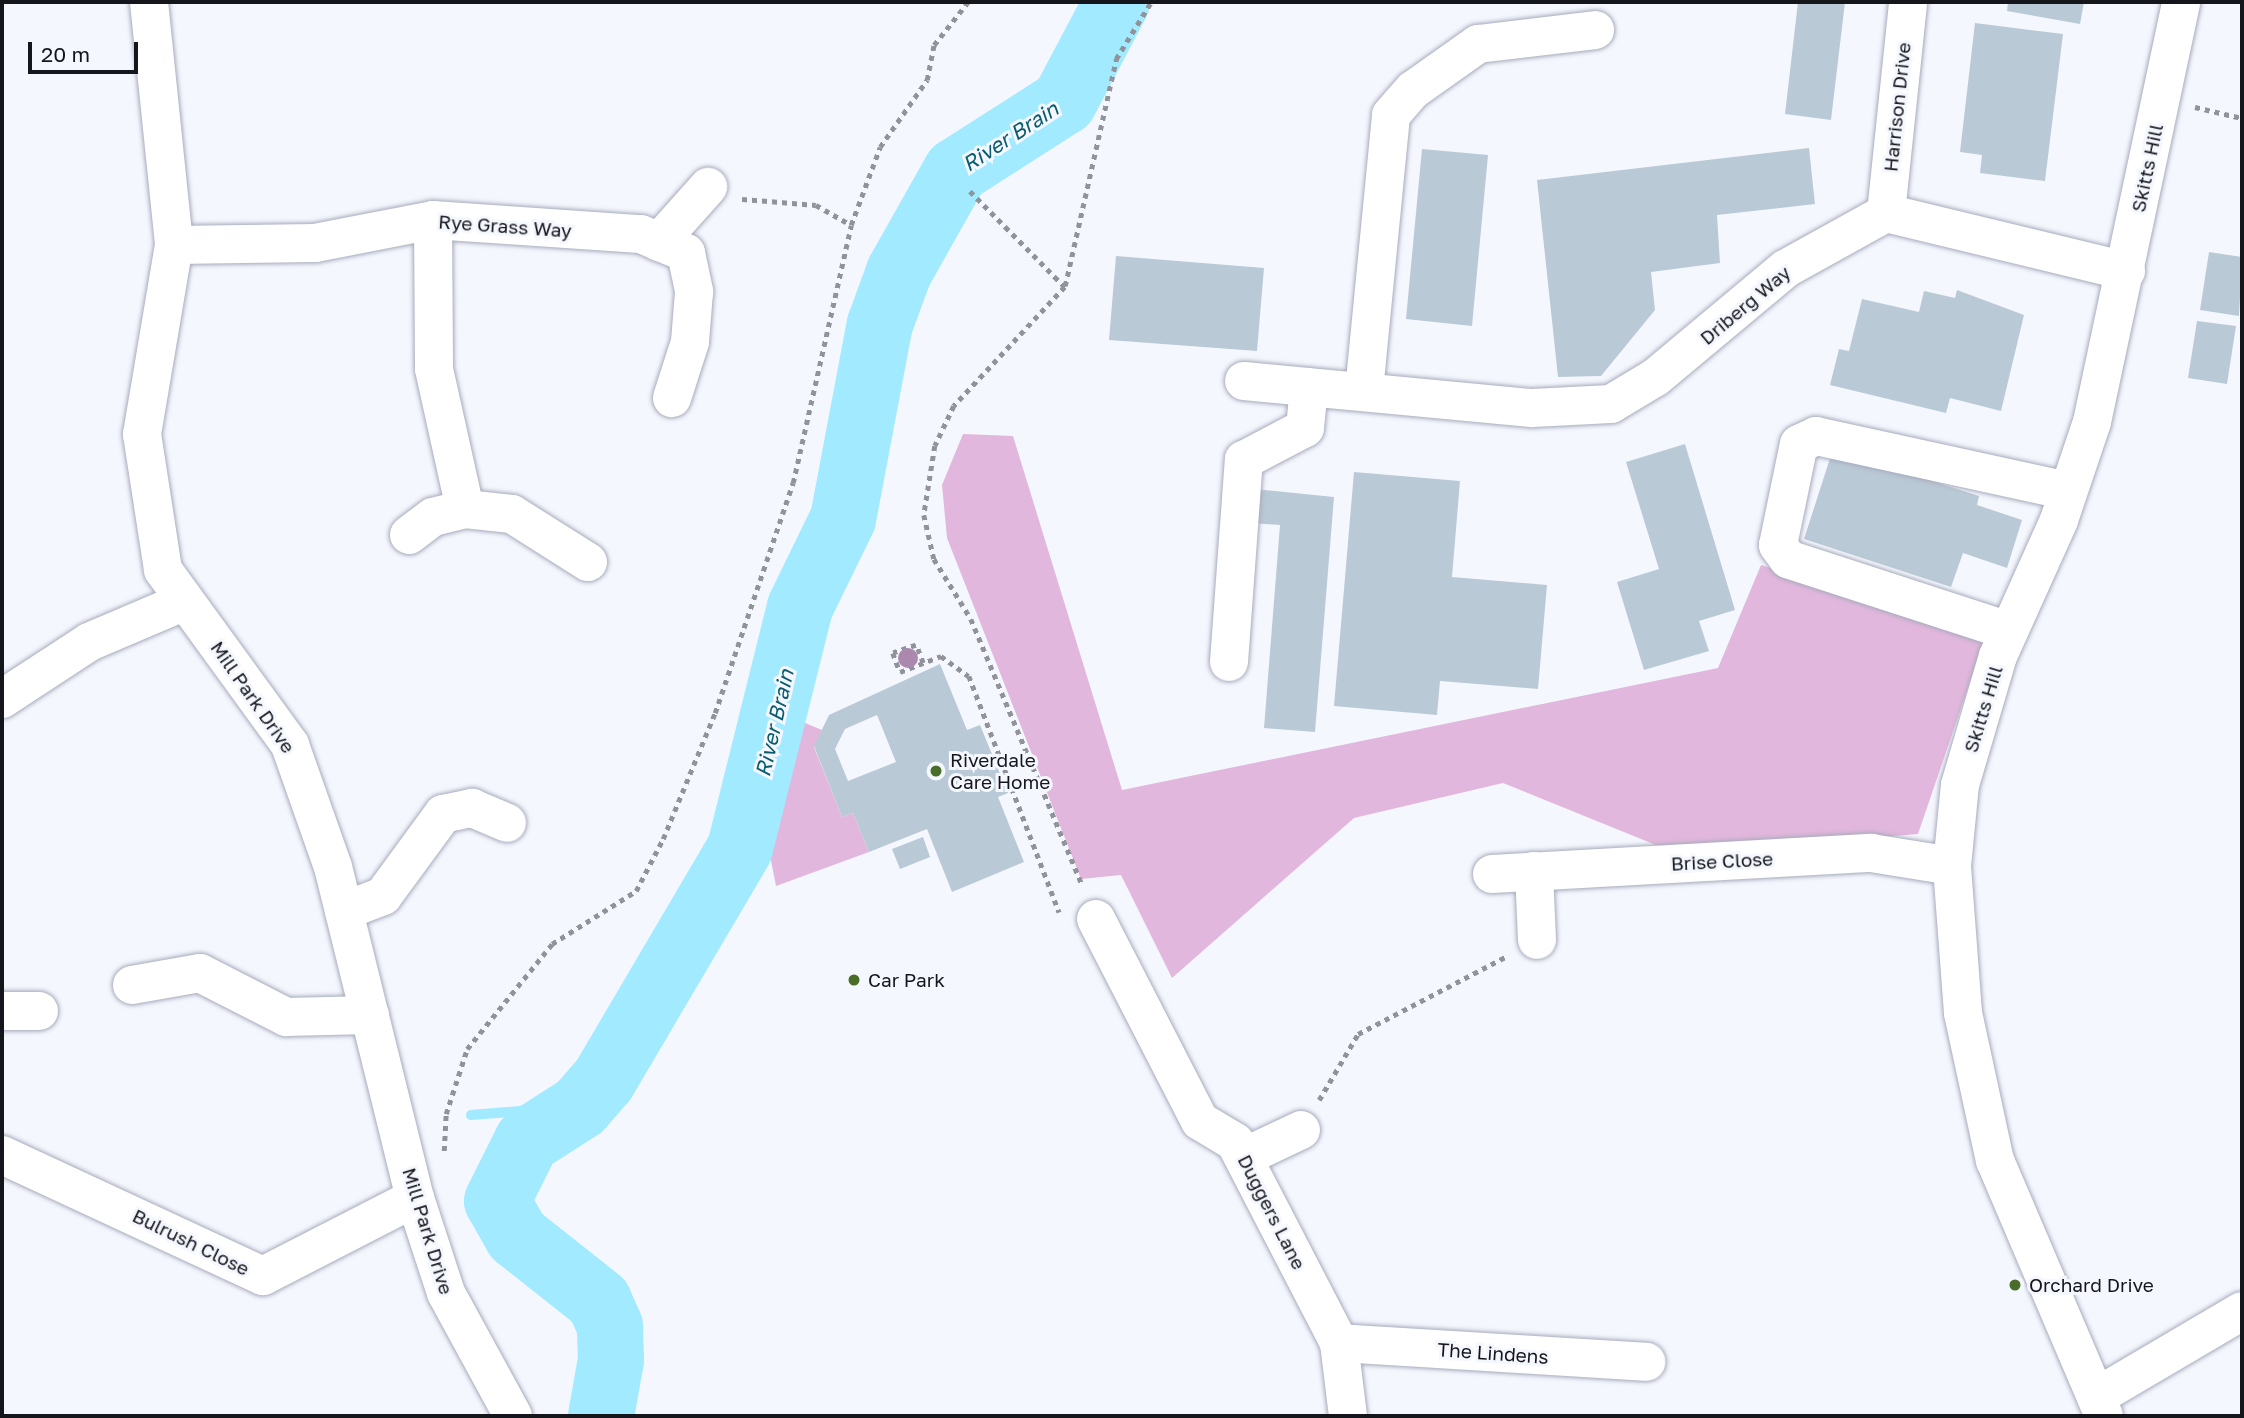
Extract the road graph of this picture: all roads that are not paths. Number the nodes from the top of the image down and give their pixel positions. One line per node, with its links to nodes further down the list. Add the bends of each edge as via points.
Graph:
1 (149, 2): 9 (street, Mill Park Drive)
2 (1908, 2): 6 (street, Harrison Drive)
3 (2181, 2): 10 (street, Skitts Hill)
4 (1595, 30): 13 (street, via 1478,44 1413,90 1391,115)
5 (708, 187): 8 (street)
6 (1886, 213): 10 (street); 13 (street, Driberg Way, via 1785,269 1686,354 1611,404 1532,408)
7 (433, 220): 8 (street, Rye Grass Way, via 641,234); 9 (street, Rye Grass Way, via 315,243); 16 (street, via 434,369)
8 (659, 242): 14 (street, Rye Grass Way, via 686,253 694,292 690,342)
9 (174, 245): 19 (street, Mill Park Drive, via 142,434 163,570)
10 (2126, 271): 15 (street, Skitts Hill, via 2092,422)
11 (1244, 381): 12 (street, Driberg Way)
12 (1309, 387): 13 (street, Driberg Way); 21 (street, via 1305,428 1244,460)
13 (1364, 391)
14 (672, 398)
15 (2068, 491): 20 (street, Skitts Hill); 20 (street, via 1816,436 1799,444 1778,545 1788,559)
16 (465, 509): 17 (street, via 433,517); 18 (street, via 512,514)
17 (409, 535)
18 (588, 562)
19 (185, 601): 22 (street, via 89,642); 27 (street, Mill Park Drive, via 290,745)
20 (2010, 631): 24 (street, Skitts Hill, via 1960,785)
21 (1229, 662)
22 (2, 699)
23 (507, 822): 27 (street, via 472,808 443,814 383,896)
24 (1952, 866): 25 (street, Brise Close, via 1871,853); 39 (street, Skitts Hill, via 1964,1013 1995,1161)
25 (1534, 871): 26 (street, Brise Close); 29 (street)
26 (1492, 874)
27 (344, 911): 31 (street, Mill Park Drive)
28 (1079, 917): 34 (street, Duggers Lane, via 1200,1121 1235,1142)
29 (1537, 940)
30 (132, 985): 31 (street, via 200,973 286,1017)
31 (370, 1015): 35 (street, Mill Park Drive)
32 (1301, 1130): 34 (street)
33 (2, 1154): 35 (street, Bulrush Close, via 264,1276)
34 (1244, 1157): 37 (street, Duggers Lane)
35 (415, 1198): 40 (street, Mill Park Drive, via 446,1293)
36 (2242, 1311): 39 (street)
37 (1339, 1343): 38 (street, The Lindens); 41 (street, Duggers Lane)
38 (1646, 1362)
39 (2100, 1406)
40 (513, 1416)
41 (1348, 1416)

